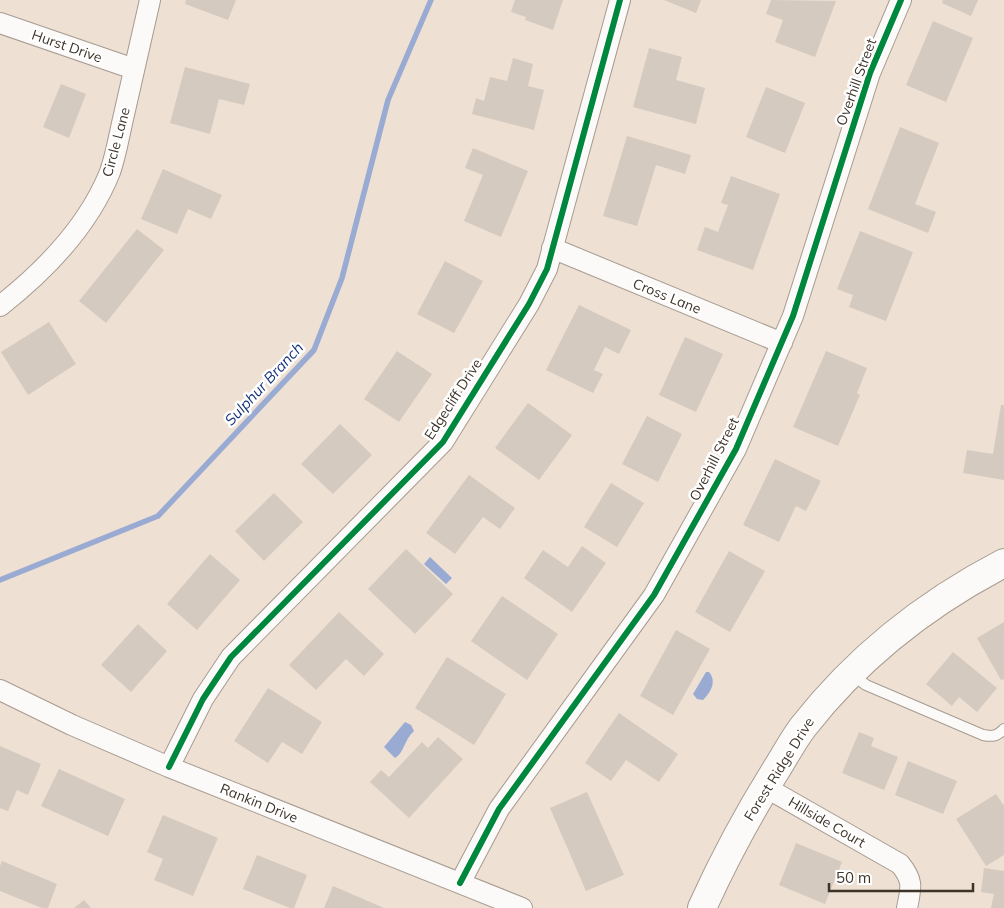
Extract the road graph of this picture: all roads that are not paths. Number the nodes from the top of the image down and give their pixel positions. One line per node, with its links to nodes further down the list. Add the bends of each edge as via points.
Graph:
1 (150, 0): 5 (street, Circle Lane)
2 (620, 0): 6 (street, Edgecliff Drive)
3 (901, 0): 8 (street, Overhill Street, via 870,73)
4 (0, 23): 5 (street, Hurst Drive)
5 (134, 69): 7 (street, Circle Lane, via 111,170 98,198 78,230 56,256)
6 (552, 248): 8 (street, Cross Lane); 13 (street, Edgecliff Drive, via 547,269 529,304 443,442 231,657 203,699)
7 (0, 306)
8 (782, 343): 15 (street, Overhill Street, via 736,449 654,595 499,809)
9 (1004, 563): 10 (main road, Forest Ridge Drive, via 971,580 933,606 877,648)
10 (851, 674): 12 (lane, via 866,685 983,735 992,737); 14 (main road, Forest Ridge Drive, via 802,728)
11 (0, 690): 13 (street, Rankin Drive)
12 (1004, 729)
13 (169, 767): 15 (street, Rankin Drive)
14 (765, 787): 17 (main road, Forest Ridge Drive); 18 (street, Hillside Court, via 900,864 912,886)
15 (460, 883): 16 (street, Rankin Drive)
16 (522, 908)
17 (702, 908)
18 (907, 908)

